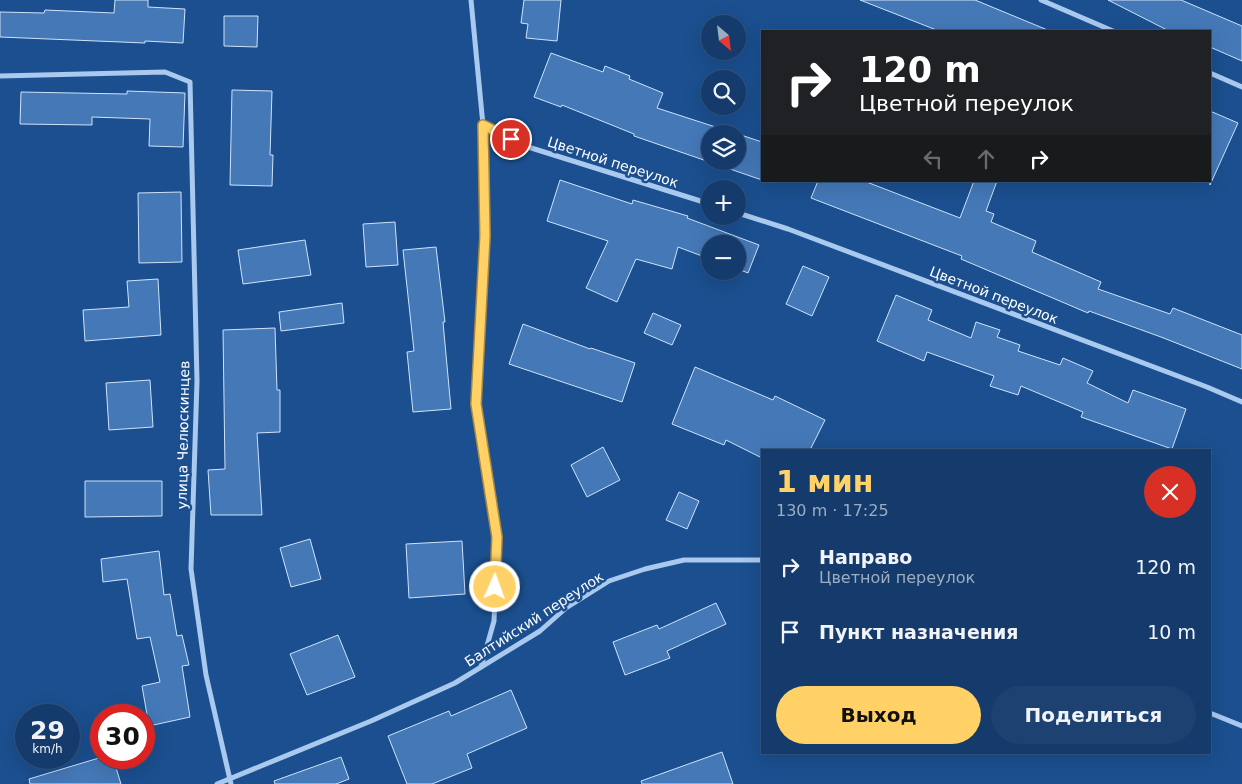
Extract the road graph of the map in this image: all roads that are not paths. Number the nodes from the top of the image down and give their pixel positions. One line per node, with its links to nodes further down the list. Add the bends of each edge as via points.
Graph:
1 (471, 0): 7 (street)
2 (1041, 0): 3 (street)
3 (1111, 30)
4 (1211, 73): 6 (street)
5 (0, 76): 15 (street, улица Челюскинцев, via 165,72 190,82 197,381 191,569 206,675)
6 (1242, 87)
7 (483, 125): 8 (street, Цветной переулок, via 525,146); 12 (street, via 485,236 476,404 497,537 494,621)
8 (701, 201)
9 (746, 216): 10 (street, Цветной переулок)
10 (1242, 402)
11 (761, 560): 12 (street, Балтийский переулок, via 684,560 609,581 566,608 540,631)
12 (482, 667): 15 (street, Балтийский переулок, via 371,721)
13 (1211, 713): 14 (street)
14 (1242, 726)
15 (231, 781): 16 (street, Балтийский переулок)
16 (217, 784)

